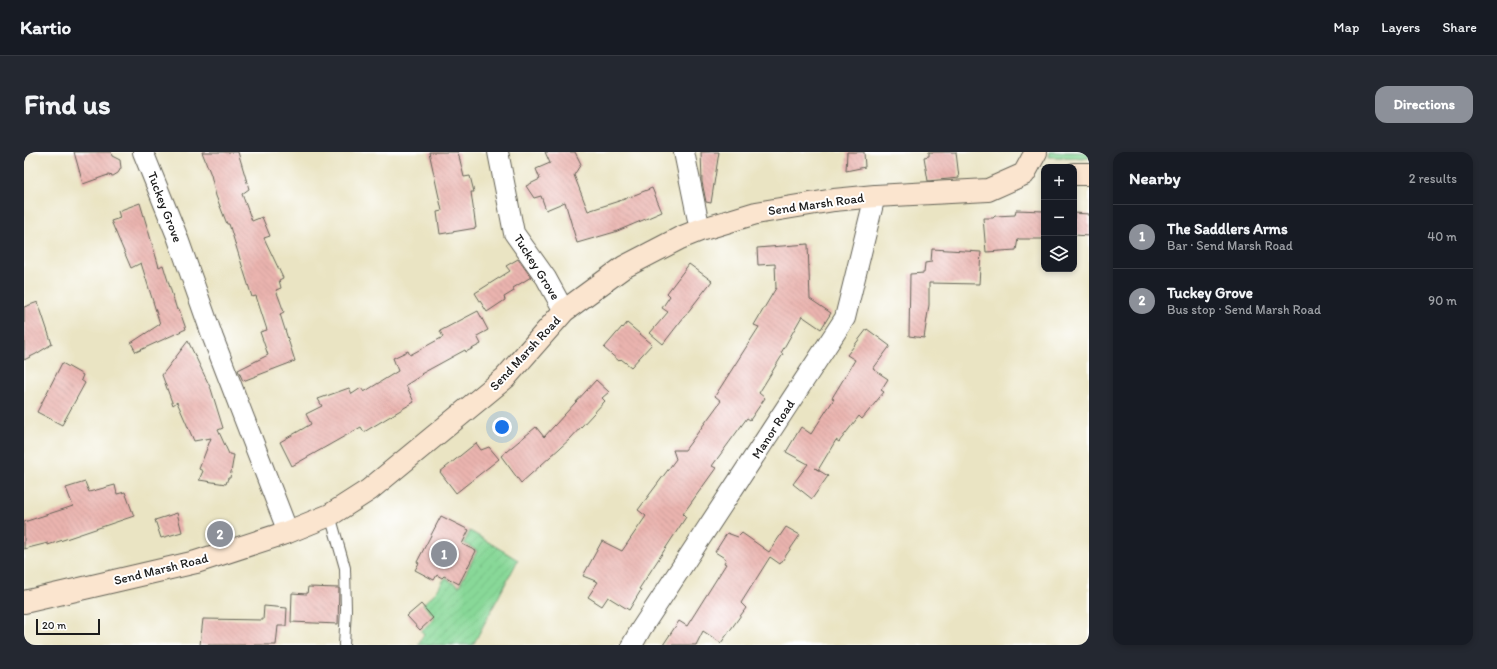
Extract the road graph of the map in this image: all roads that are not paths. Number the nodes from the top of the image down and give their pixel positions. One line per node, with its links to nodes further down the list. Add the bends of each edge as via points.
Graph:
1 (143, 152): 12 (street, Tuckey Grove)
2 (498, 152): 10 (street, Tuckey Grove, via 514,233 546,278)
3 (684, 152): 9 (street)
4 (1036, 152): 5 (main road, Send Marsh Road)
5 (1034, 174): 8 (main road, Send Marsh Road, via 988,190)
6 (1077, 174): 7 (main road)
7 (1089, 174)
8 (875, 196): 9 (main road, Send Marsh Road, via 756,213); 15 (street, Manor Road, via 845,318)
9 (700, 230): 10 (main road, Send Marsh Road, via 624,267)
10 (564, 311): 11 (main road, Send Marsh Road, via 505,378 370,490)
11 (330, 515): 12 (main road, Send Marsh Road); 14 (lane, via 345,568)
12 (288, 532): 13 (main road, Send Marsh Road, via 196,562)
13 (24, 602)
14 (344, 645)
15 (632, 645)

